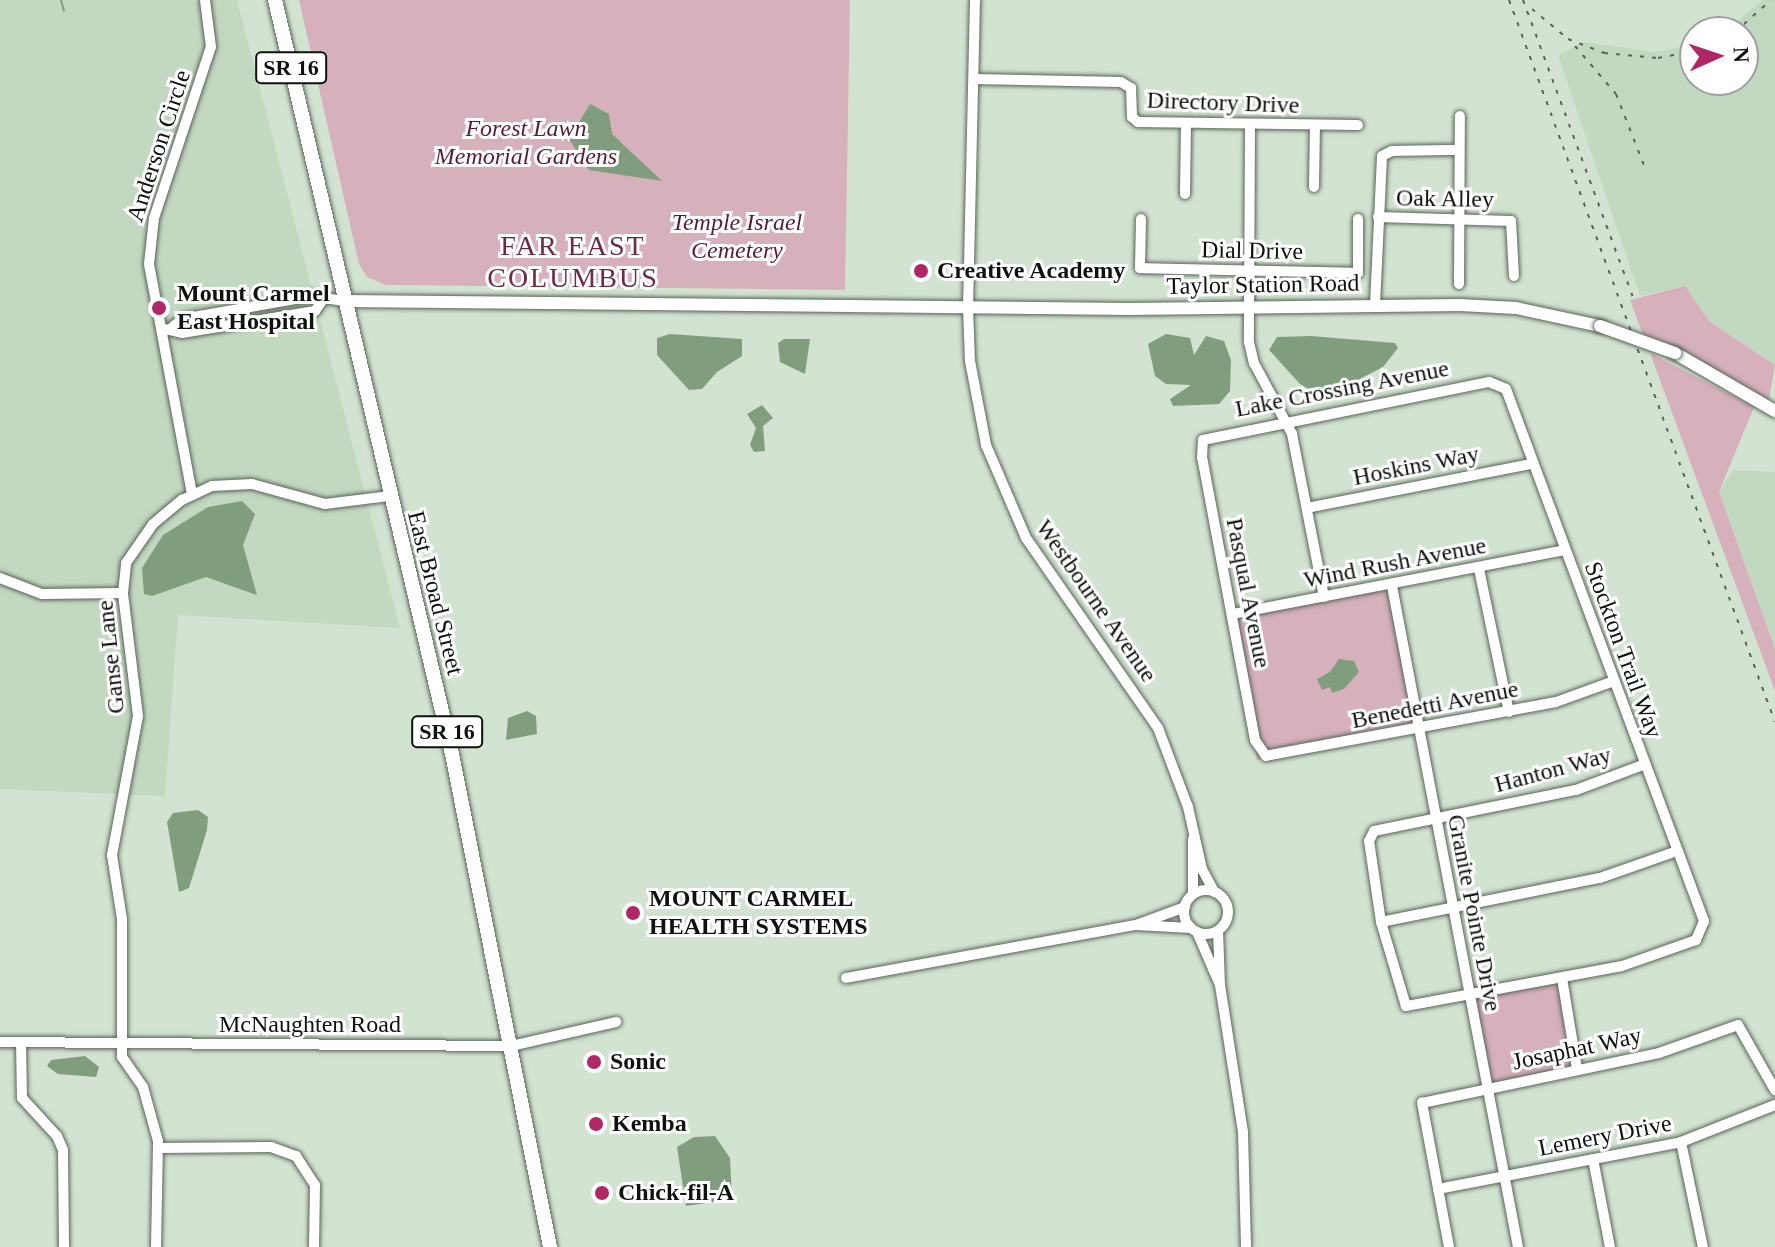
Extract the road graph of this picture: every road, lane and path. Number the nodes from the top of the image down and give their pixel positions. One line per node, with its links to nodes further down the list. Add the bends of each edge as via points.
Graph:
1 (205, 0): 24 (street, Anderson Circle, via 209,60 150,242)
2 (275, 0): 20 (highway, East Broad Street / SR 16)
3 (975, 0): 4 (street, Westbourne Avenue)
4 (974, 79): 6 (street, Directory Drive, via 1121,82 1131,88 1134,120); 22 (street, Westbourne Avenue)
5 (1460, 116): 10 (street)
6 (1186, 123): 7 (street, Directory Drive); 12 (street)
7 (1250, 125): 9 (street, Directory Drive); 17 (street)
8 (1358, 125): 9 (street, Directory Drive)
9 (1315, 126): 11 (street)
10 (1459, 150): 13 (street, via 1392,151 1382,156); 16 (street)
11 (1314, 187)
12 (1185, 194)
13 (1378, 217): 16 (street, Oak Alley); 21 (street)
14 (1141, 219): 17 (street, Dial Drive, via 1140,268)
15 (1358, 219): 17 (street, Dial Drive, via 1358,273)
16 (1459, 219): 18 (street, Oak Alley, via 1511,221); 19 (street)
17 (1247, 271): 23 (street)
18 (1514, 276)
19 (1459, 284)
20 (344, 301): 22 (main road, Taylor Station Road); 24 (street, via 322,301 315,311 182,333); 31 (highway, East Broad Street / SR 16)
21 (1375, 305): 23 (main road, Taylor Station Road); 26 (main road, Taylor Station Road, bridge, via 1516,308 1600,326 1675,353)
22 (968, 307): 23 (main road, Taylor Station Road); 46 (street, Westbourne Avenue, via 976,400 1007,502 1044,569 1158,728 1188,807)
23 (1247, 308): 27 (street, via 1254,363)
24 (164, 329): 30 (street, Anderson Circle)
25 (1489, 382): 27 (street, Lake Crossing Avenue); 29 (street, Stockton Trail Way, via 1506,389)
26 (1775, 411)
27 (1287, 419): 28 (street, Lake Crossing Avenue); 32 (street)
28 (1203, 440): 39 (street, Pasqual Avenue, via 1202,458)
29 (1532, 464): 32 (street, Hoskins Way); 33 (street, Stockton Trail Way)
30 (192, 494): 31 (street, Ganse Lane, via 235,483 325,504); 37 (street, Ganse Lane, via 139,539 126,563)
31 (389, 496): 64 (highway, East Broad Street / SR 16, via 452,754)
32 (1307, 508): 38 (street)
33 (1565, 550): 34 (street, Wind Rush Avenue); 40 (street, Stockton Trail Way)
34 (1479, 569): 36 (street, Wind Rush Avenue); 41 (street)
35 (0, 578): 37 (street, via 42,594)
36 (1392, 586): 38 (street, Wind Rush Avenue); 42 (street, Granite Pointe Drive)
37 (123, 593): 63 (street, Ganse Lane, via 138,716 112,842 122,919)
38 (1324, 597): 39 (street, Wind Rush Avenue)
39 (1233, 614): 43 (street, Pasqual Avenue, via 1255,740)
40 (1614, 681): 41 (street, Benedetti Avenue); 44 (street, Stockton Trail Way)
41 (1509, 712): 42 (street, Benedetti Avenue)
42 (1418, 729): 43 (street, Benedetti Avenue, via 1276,757); 45 (street, Granite Pointe Drive)
43 (1262, 753)
44 (1643, 765): 45 (street, Hanton Way, via 1576,790); 47 (street, Stockton Trail Way)
45 (1435, 819): 51 (street, Granite Pointe Drive); 52 (street, Hanton Way, via 1378,829 1369,841)
46 (1193, 837): 48 (street, Westbourne Avenue); 49 (street, Westbourne Avenue)
47 (1677, 851): 51 (street, via 1600,878); 57 (street, Stockton Trail Way, via 1704,921 1696,940 1622,966)
48 (1214, 892): 49 (street); 55 (street, via 1228,907 1227,921)
49 (1193, 894): 50 (street)
50 (1185, 907): 53 (street); 54 (street)
51 (1452, 908): 52 (street); 59 (street, Granite Pointe Drive)
52 (1381, 922): 59 (street, via 1406,1006)
53 (1136, 925): 54 (street); 56 (street)
54 (1194, 930): 55 (street); 58 (street)
55 (1218, 931): 58 (street)
56 (846, 978)
57 (1562, 978): 59 (street); 65 (street)
58 (1220, 985): 78 (street, via 1241,1110)
59 (1469, 996): 66 (street, Granite Pointe Drive)
60 (616, 1022): 64 (street, McNaughten Road)
61 (0, 1042): 62 (street, McNaughten Road)
62 (21, 1042): 63 (street, McNaughten Road); 74 (street, via 22,1098 63,1150)
63 (121, 1043): 64 (street, McNaughten Road); 70 (street, via 122,1057 143,1087)
64 (511, 1046): 77 (highway, East Broad Street / SR 16)
65 (1577, 1069): 66 (street, Josaphat Way); 67 (street, Josaphat Way, via 1659,1053 1738,1025)
66 (1488, 1088): 72 (street, Granite Pointe Drive); 73 (street, Josaphat Way, via 1422,1103)
67 (1775, 1090)
68 (1775, 1105): 69 (street, Lemery Drive)
69 (1681, 1142): 71 (street, Lemery Drive); 82 (street)
70 (158, 1148): 75 (street); 76 (street, via 271,1147 304,1162 315,1185)
71 (1593, 1159): 72 (street, Lemery Drive); 81 (street)
72 (1504, 1176): 73 (street, Lemery Drive); 80 (street, Granite Pointe Drive)
73 (1438, 1189): 79 (street)
74 (64, 1247)
75 (156, 1247)
76 (314, 1247)
77 (550, 1247)
78 (1246, 1247)
79 (1449, 1247)
80 (1518, 1247)
81 (1610, 1247)
82 (1703, 1247)

